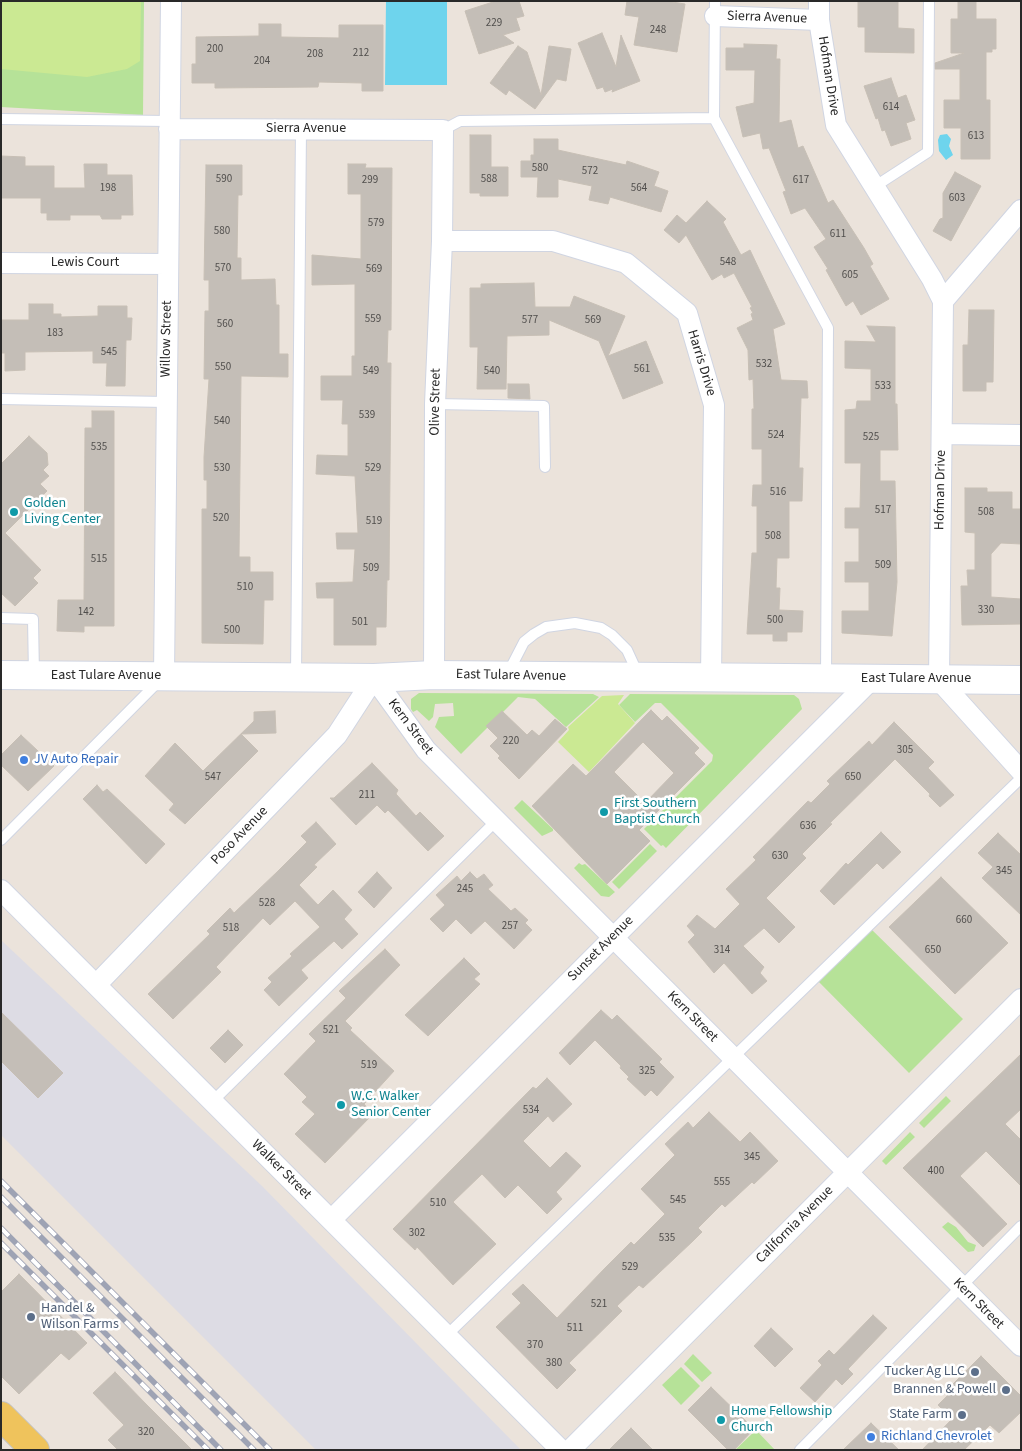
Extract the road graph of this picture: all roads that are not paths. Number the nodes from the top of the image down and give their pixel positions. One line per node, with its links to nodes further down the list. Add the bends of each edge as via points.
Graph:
1 (170, 1): 7 (street, Willow Street)
2 (929, 1): 10 (lane, via 928,152)
3 (715, 9): 4 (street, Sierra Avenue); 5 (lane)
4 (819, 10): 10 (street, Hofman Drive, via 836,125)
5 (714, 118): 9 (lane, via 460,121); 32 (lane, via 828,328)
6 (1, 119): 7 (lane)
7 (169, 125): 8 (street, Sierra Avenue); 14 (street, Willow Street)
8 (301, 129): 9 (street, Sierra Avenue); 28 (lane)
9 (443, 130): 12 (street, Olive Street)
10 (874, 187): 15 (street, Hofman Drive)
11 (1021, 210): 15 (street)
12 (442, 241): 18 (street, Olive Street); 31 (street, Harris Drive, via 553,241 626,263 687,313 714,404)
13 (1, 263): 14 (street, Lewis Court)
14 (168, 264): 17 (street, Willow Street)
15 (943, 301): 19 (street, Hofman Drive)
16 (1, 399): 17 (lane)
17 (166, 402): 26 (street, Willow Street)
18 (435, 404): 21 (lane, via 544,406); 23 (street, Olive Street)
19 (942, 434): 20 (street); 34 (street, Hofman Drive)
20 (1021, 435)
21 (545, 467)
22 (1, 618): 25 (lane, via 33,619)
23 (434, 675): 27 (street, East Tulare Avenue); 29 (street, East Tulare Avenue)
24 (1, 676): 25 (street, East Tulare Avenue)
25 (34, 676): 26 (street, East Tulare Avenue)
26 (164, 676): 28 (street, East Tulare Avenue); 39 (lane)
27 (506, 676): 30 (street, East Tulare Avenue); 30 (lane, via 524,642 534,634 546,627 575,623 601,628 612,635 628,650)
28 (296, 678): 29 (street, East Tulare Avenue)
29 (374, 678): 38 (street, Kern Street, via 426,750); 42 (street, Poso Avenue, via 337,735)
30 (640, 678): 31 (street, East Tulare Avenue)
31 (711, 679): 32 (street, East Tulare Avenue)
32 (826, 679): 33 (street, East Tulare Avenue)
33 (872, 679): 34 (street, East Tulare Avenue); 41 (street, Sunset Avenue)
34 (939, 680): 35 (street, East Tulare Avenue); 36 (street)
35 (1021, 680)
36 (1021, 771)
37 (1021, 778): 44 (lane)
38 (496, 821): 41 (street, Kern Street); 45 (lane)
39 (1, 840)
40 (1, 890): 42 (street, Walker Street)
41 (612, 938): 44 (street, Kern Street); 47 (street, Sunset Avenue)
42 (96, 985): 45 (street, Walker Street)
43 (1021, 999): 46 (street, California Avenue)
44 (733, 1058): 46 (street, Kern Street); 50 (lane)
45 (212, 1101): 47 (street, Walker Street)
46 (847, 1173): 49 (street, Kern Street); 55 (street, California Avenue)
47 (331, 1220): 50 (street, Walker Street)
48 (1021, 1226): 49 (lane)
49 (960, 1286): 51 (street, Kern Street); 56 (lane)
50 (447, 1335): 54 (street, Walker Street)
51 (1021, 1346)
52 (1, 1416): 53 (main road)
53 (35, 1450)
54 (561, 1450)
55 (570, 1450)
56 (800, 1450)

